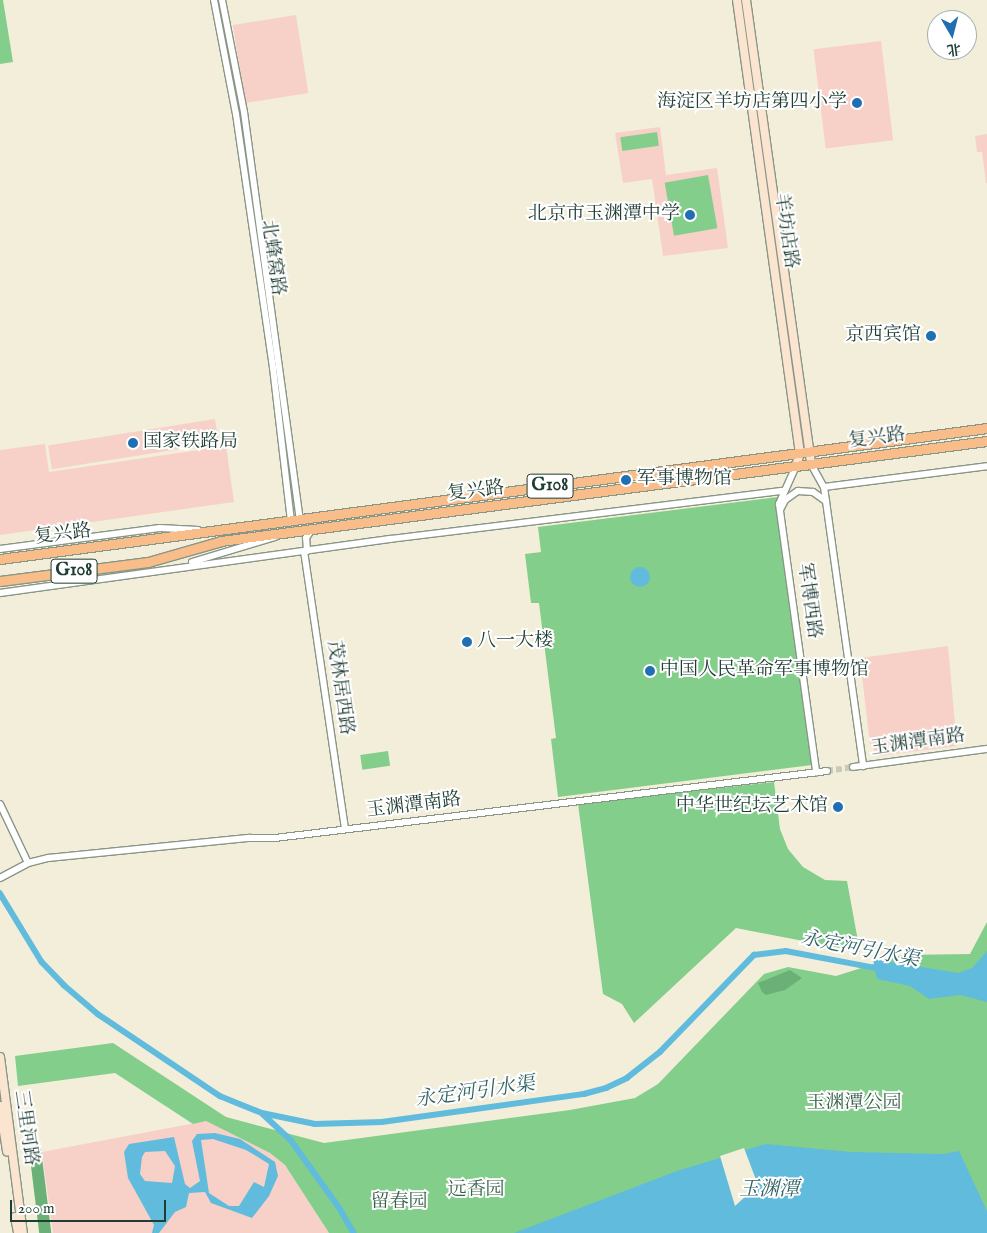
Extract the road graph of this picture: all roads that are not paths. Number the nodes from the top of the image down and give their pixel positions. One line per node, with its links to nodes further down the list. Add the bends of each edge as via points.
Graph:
1 (214, 0): 15 (street, 北蜂窝路, via 236,114)
2 (222, 0): 14 (street, 北蜂窝路, via 245,121)
3 (737, 0): 7 (main road, 羊坊店路)
4 (746, 0): 7 (main road, 羊坊店路)
5 (987, 428): 7 (highway, 复兴路 / G108)
6 (987, 441): 8 (highway, 复兴路 / G108)
7 (805, 452): 8 (main road); 9 (main road, 羊坊店路); 17 (highway, 复兴路 / G108)
8 (811, 464): 9 (highway, 复兴路 / G108); 11 (street, 军博西路)
9 (796, 466): 12 (street, 军博西路); 19 (highway, 复兴路 / G108)
10 (987, 466): 11 (street)
11 (824, 486): 13 (street, 军博西路)
12 (782, 491): 16 (street, 军博西路); 22 (street, 复兴路)
13 (826, 502): 16 (street, via 813,492 798,491 785,500); 28 (street, 军博西路)
14 (299, 507): 15 (street); 17 (street, 北蜂窝路)
15 (290, 508): 17 (street, 北蜂窝路)
16 (780, 510): 31 (street, 军博西路)
17 (296, 520): 18 (highway, 复兴路 / G108)
18 (219, 530): 21 (street, 复兴路, via 160,528); 23 (highway, 复兴路 / G108)
19 (297, 530): 24 (street); 25 (highway, 复兴路 / G108, via 203,544 148,562)
20 (310, 532): 22 (street, 茂林居西路, via 306,538)
21 (0, 549)
22 (306, 551): 24 (street, 复兴路); 33 (street, 茂林居西路)
23 (0, 559)
24 (159, 572): 26 (street, 复兴路)
25 (0, 580)
26 (0, 592)
27 (987, 749): 28 (street, 玉渊潭南路)
28 (863, 766): 29 (street, 玉渊潭南路)
29 (853, 767)
30 (827, 771): 31 (street, 玉渊潭南路)
31 (816, 772): 33 (street, 玉渊潭南路)
32 (0, 804): 34 (street)
33 (346, 830): 34 (street, 玉渊潭南路)
34 (28, 863): 35 (street, 玉渊潭南路)
35 (0, 878)
36 (0, 1057): 38 (main road, 三里河路)
37 (0, 1106): 38 (main road, 三里河路)
38 (4, 1145): 39 (main road, 三里河路); 40 (main road, 三里河路)
39 (18, 1233)
40 (23, 1233)

